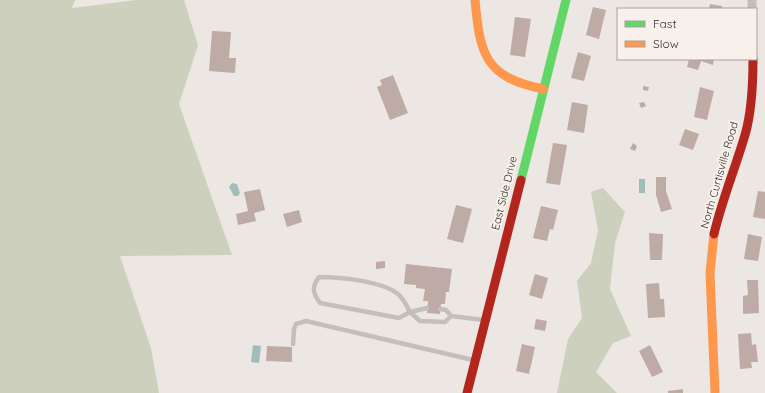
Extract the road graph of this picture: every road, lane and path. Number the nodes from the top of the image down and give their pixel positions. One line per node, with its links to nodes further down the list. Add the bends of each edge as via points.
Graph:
1 (475, 0): 4 (street, via 480,44 489,64 512,81)
2 (566, 0): 4 (street, East Side Drive)
3 (753, 60): 13 (street, North Curtisville Road, via 745,134 721,204 712,242 710,273)
4 (543, 89): 9 (street, East Side Drive)
5 (427, 308): 7 (lane)
6 (440, 309): 8 (lane, via 446,310)
7 (410, 312): 7 (lane, via 400,295 381,286 334,277 320,277 314,285 313,294 320,303 399,318); 8 (lane, via 420,321 445,322)
8 (451, 316): 9 (lane)
9 (484, 320): 11 (street, East Side Drive)
10 (293, 344): 11 (lane, via 296,324 306,321)
11 (475, 360): 12 (street, East Side Drive)
12 (467, 393)
13 (715, 393)

